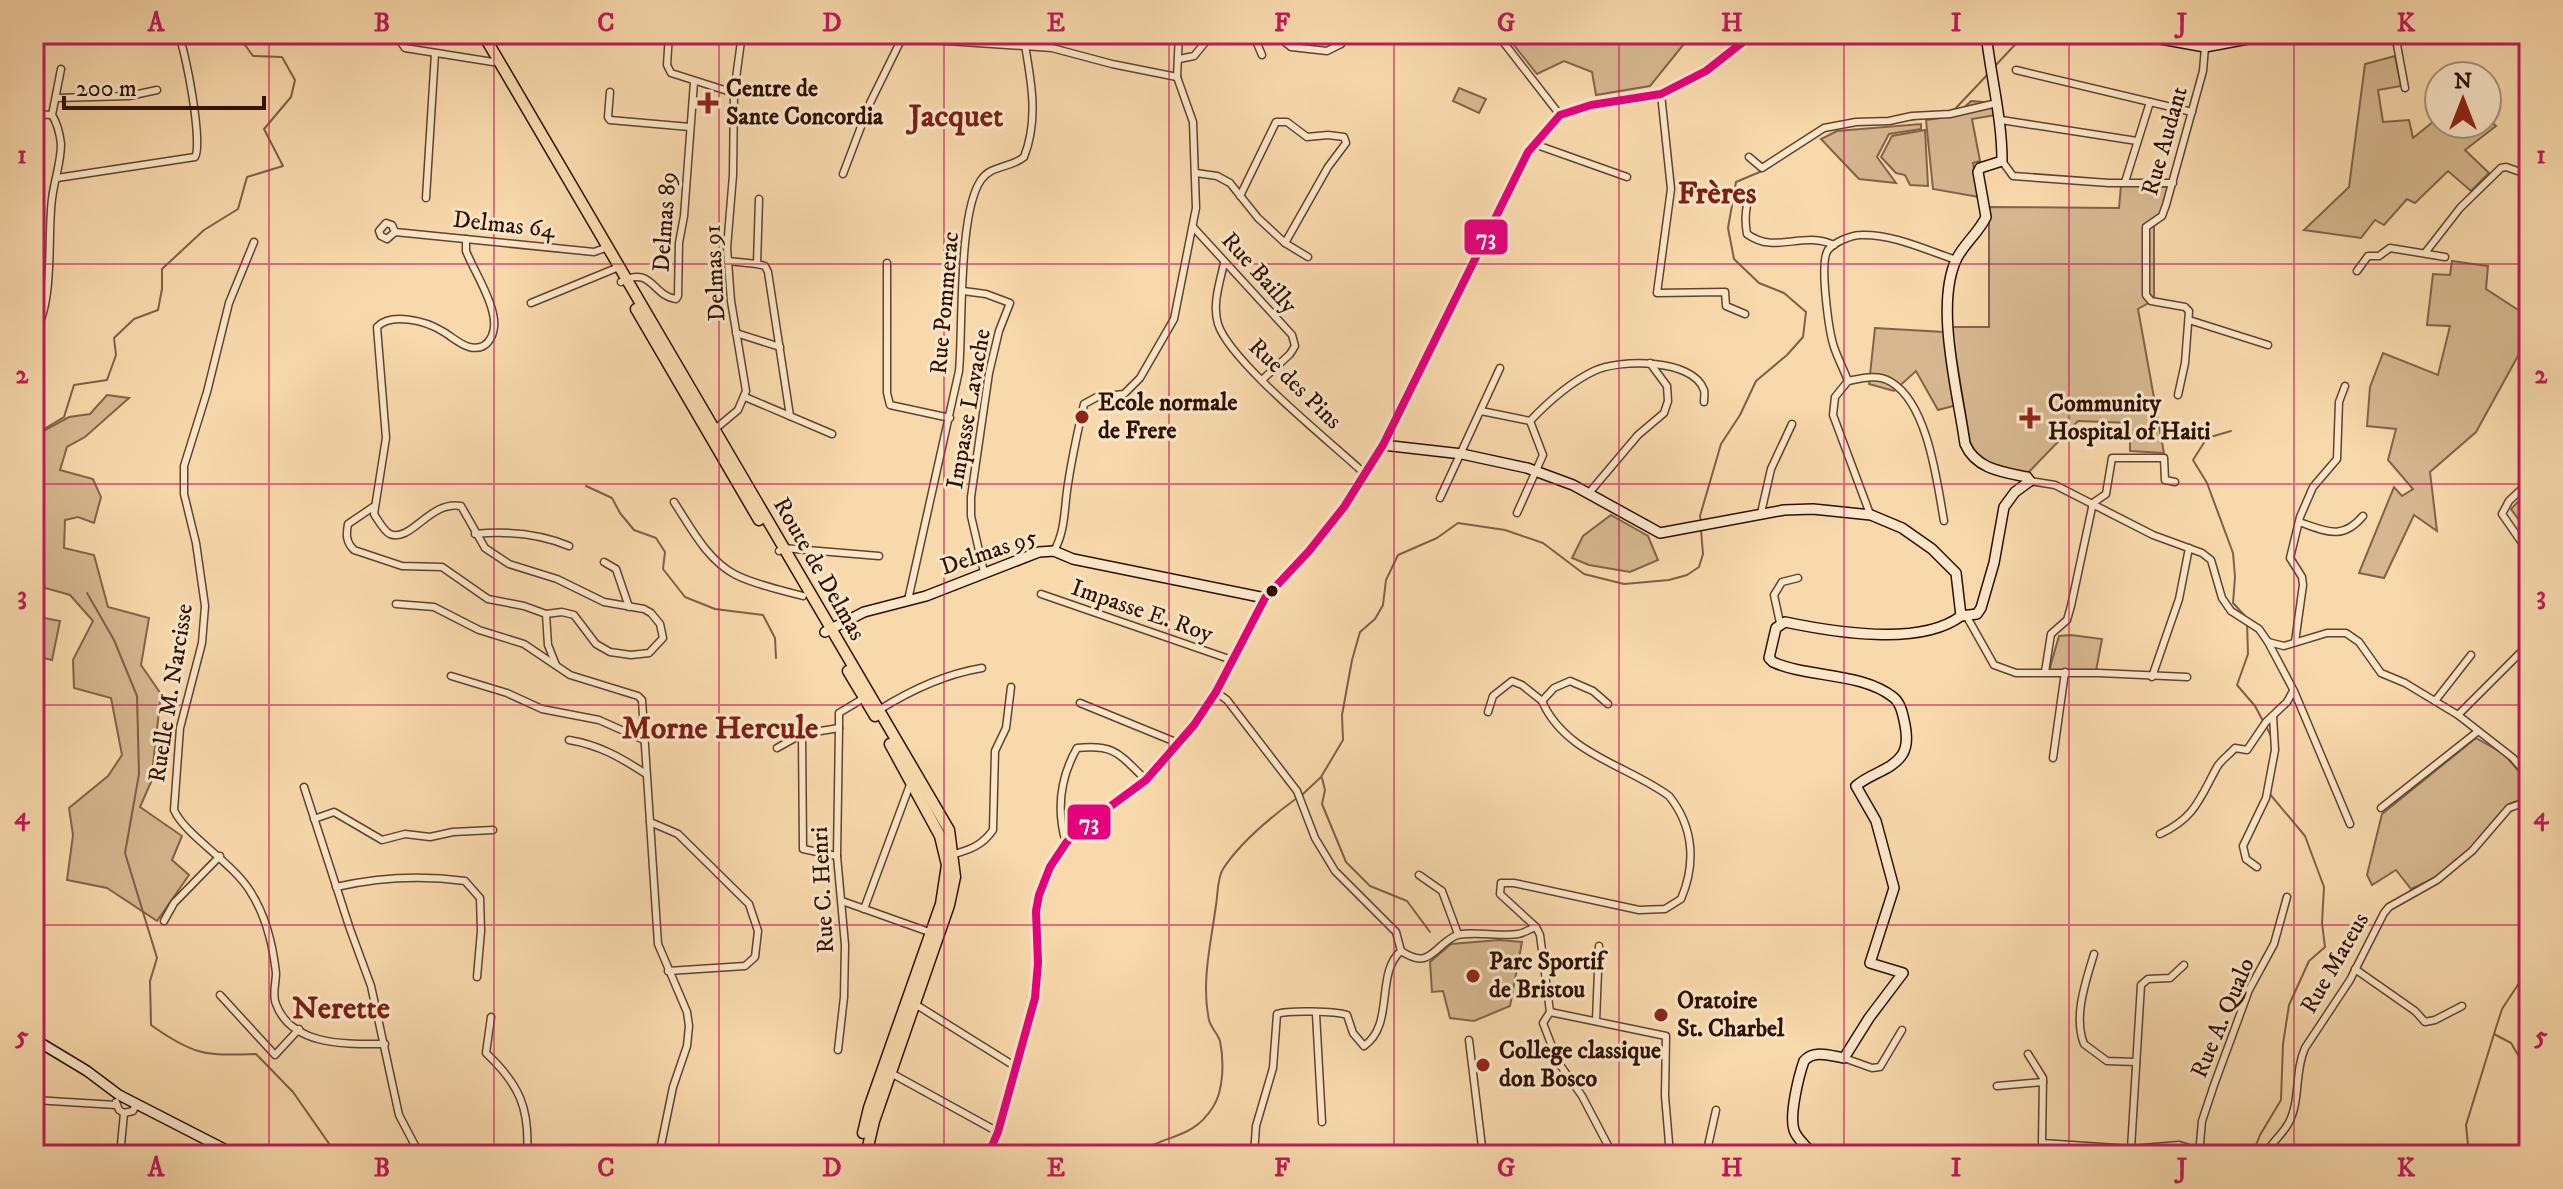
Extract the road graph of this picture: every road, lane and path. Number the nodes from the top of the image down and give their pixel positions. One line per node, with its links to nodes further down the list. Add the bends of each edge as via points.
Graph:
1 (178, 34): 53 (street, via 198,130 195,157)
2 (395, 34): 23 (street, via 405,48)
3 (476, 34): 26 (main road, Route de Delmas)
4 (483, 34): 66 (main road, Route de Delmas)
5 (669, 34): 30 (street, via 669,70)
6 (742, 34): 34 (street, Delmas 91)
7 (1023, 34): 21 (street, Rue Pommerac)
8 (1179, 34): 25 (street)
9 (1212, 34): 25 (street, via 1194,56)
10 (1253, 34): 24 (street)
11 (1284, 34): 12 (street, via 1291,47 1327,51 1341,44)
12 (1345, 34)
13 (1497, 34): 42 (street)
14 (1753, 34): 35 (street, via 1706,71)
15 (1986, 34): 38 (street)
16 (2133, 34): 22 (street)
17 (2275, 34): 20 (street)
18 (2395, 34): 31 (street)
19 (899, 36): 21 (street); 50 (street)
20 (2230, 38): 22 (street)
21 (1025, 46): 29 (street); 78 (street, Rue Pommerac, via 1033,92 1026,151 1018,162 990,171 977,188)
22 (2205, 47): 39 (street, Rue Audant)
23 (435, 53): 26 (street); 58 (street)
24 (1262, 55)
25 (1179, 59): 29 (street)
26 (493, 62): 66 (main road, Route de Delmas)
27 (61, 69): 36 (street)
28 (2016, 70): 37 (street)
29 (1177, 77): 49 (street, via 1193,122)
30 (694, 82): 34 (street); 44 (street, Delmas 89)
31 (2405, 88)
32 (157, 90): 36 (street)
33 (610, 92): 44 (street, via 610,120)
34 (734, 93): 71 (street, Delmas 91)
35 (1661, 94): 42 (street); 80 (street, via 1671,189 1657,293 1725,292 1726,306)
36 (56, 98): 41 (street)
37 (2150, 102): 39 (street); 45 (street)
38 (1997, 103): 43 (street); 47 (street, via 1950,114 1824,128 1762,168)
39 (2192, 112): 55 (street, Rue Audant)
40 (34, 114): 41 (street)
41 (52, 115): 53 (street, via 61,143)
42 (1560, 115): 46 (street)
43 (2001, 120): 45 (street); 48 (street)
44 (690, 127): 77 (street, Delmas 89, via 678,296 669,298 644,277)
45 (2137, 141): 54 (street)
46 (1534, 144): 52 (street); 101 (street)
47 (1749, 157)
48 (2002, 161): 54 (street, via 2013,176); 70 (street, via 1979,169 1986,217)
49 (1196, 173): 57 (street, via 1217,176); 60 (street)
50 (843, 174)
51 (2529, 175): 67 (street, via 2501,168)
52 (1627, 177)
53 (57, 178): 83 (street, via 47,287)
54 (2125, 182): 55 (street)
55 (2173, 183): 81 (street, Rue Audant, via 2162,216 2146,227 2146,295 2151,301 2185,307)
56 (1751, 190): 65 (street, via 1745,222 1747,234 1758,242 1813,239)
57 (1240, 196): 64 (street); 64 (street, via 1276,122 1287,122 1307,137 1344,137 1346,143)
58 (426, 198)
59 (759, 199): 74 (street)
60 (1193, 227): 73 (street, Rue Bailly); 123 (street, via 1174,319 1158,349 1124,394 1084,404 1064,525)
61 (395, 232): 62 (street, Delmas 64)
62 (466, 239): 66 (street, Delmas 64, via 594,252); 112 (street, via 466,251 494,317 493,336 480,347 466,346 426,324 397,319 377,327 386,438)
63 (254, 242): 185 (street, Ruelle M. Narcisse, via 229,303 184,475 205,606 202,643 180,728 173,800 181,821)
64 (1285, 243): 68 (street)
65 (1834, 245): 70 (street, via 1871,235); 89 (street, via 1826,254 1825,278 1833,345)
66 (605, 248): 75 (main road, Route de Delmas); 77 (main road, Route de Delmas)
67 (2425, 253): 69 (street); 76 (street, via 2390,248 2368,256)
68 (1308, 257)
69 (2445, 257)
70 (1956, 260): 105 (street, via 1947,291 1948,331 1965,444 1981,464)
71 (728, 261): 74 (street); 82 (street, Delmas 91)
72 (887, 263): 96 (street, via 890,405)
73 (1224, 263): 88 (street, Rue des Pins, via 1218,322 1234,351); 88 (street, Rue Bailly, via 1292,335 1295,346 1290,354)
74 (757, 264): 85 (street, via 767,269)
75 (614, 269): 77 (main road, Route de Delmas); 79 (street)
76 (2357, 271)
77 (624, 281): 99 (main road, Route de Delmas)
78 (963, 291): 96 (street, Rue Pommerac, via 959,371); 127 (street, Impasse Lavache, via 1010,303 989,373 971,497)
79 (531, 303)
80 (1745, 314)
81 (2189, 320): 84 (street); 91 (street)
82 (736, 333): 85 (street); 92 (street, Delmas 91)
83 (34, 334)
84 (2268, 345)
85 (780, 347): 95 (street)
86 (1650, 363): 93 (street, via 1673,366 1695,378 1704,390); 97 (street, via 1597,369 1553,398); 108 (street, via 1667,386 1664,413)
87 (1500, 368): 94 (street)
88 (1262, 380): 104 (street, Rue des Pins)
89 (1848, 381): 115 (street, via 1835,397 1833,415); 117 (street, via 1871,376 1890,381 1908,396 1924,430)
90 (2345, 386): 118 (street, via 2339,402 2337,459 2313,487)
91 (2178, 395)
92 (745, 397): 95 (street); 99 (street, via 738,410)
93 (1704, 402)
94 (1481, 411): 97 (street); 102 (street)
95 (790, 416): 100 (street)
96 (950, 418): 132 (street, Rue Pommerac)
97 (1530, 421): 103 (street, via 1543,455)
98 (1792, 424): 114 (street, via 1771,469)
99 (711, 432): 122 (main road, Route de Delmas)
100 (832, 434)
101 (1383, 445): 102 (street); 104 (street)
102 (1462, 454): 103 (street); 109 (street)
103 (1536, 471): 108 (street); 113 (street)
104 (1365, 474): 131 (street, via 1322,535)
105 (2030, 481): 111 (street, via 2055,485); 136 (street, via 2004,507 1984,600 1977,614)
106 (2175, 482): 111 (street, via 2165,480 2164,458 2112,458 2106,494)
107 (2529, 482): 124 (street, via 2502,514)
108 (1589, 493): 114 (street, via 1660,533)
109 (1440, 498)
110 (674, 502): 130 (street, via 717,561 735,574)
111 (2093, 503): 121 (street); 146 (street, via 2067,620 2051,634)
112 (373, 507): 119 (street, via 394,535 443,506 461,506); 135 (street, via 348,524 348,544 354,550 402,566 442,567 488,599)
113 (1517, 513)
114 (1761, 513): 115 (street, via 1813,509)
115 (1871, 515): 136 (street, via 1902,528 1956,573)
116 (2363, 516): 118 (street, via 2343,532)
117 (1944, 521)
118 (2299, 522): 140 (street, via 2290,558 2303,585)
119 (475, 534): 120 (street, via 532,536); 134 (street, via 509,564)
120 (569, 546)
121 (2189, 548): 139 (street, via 2211,560 2231,611 2259,629); 149 (street, via 2179,599)
122 (781, 550): 125 (street); 130 (main road, Route de Delmas); 138 (main road, Route de Delmas)
123 (1054, 551): 127 (street, Delmas 95); 131 (street, Delmas 95)
124 (2529, 553)
125 (879, 556)
126 (604, 562): 134 (street, via 616,569)
127 (984, 572): 132 (street, Delmas 95)
128 (1798, 578): 137 (street, via 1782,582 1774,595)
129 (1041, 594): 143 (street, Impasse E. Roy)
130 (803, 596): 138 (main road, Route de Delmas)
131 (1265, 598): 143 (street)
132 (908, 600): 138 (street, Delmas 95, via 864,612)
133 (396, 604): 144 (street, via 434,607 479,630 524,644)
134 (629, 607): 135 (street, via 651,613 660,624 663,638 649,653 610,652 596,644 574,615)
135 (546, 614): 144 (street, via 549,651)
136 (1964, 617): 137 (street, via 1940,628 1868,634); 146 (street, via 1994,665 2016,673)
137 (1780, 623): 218 (street, via 1769,658 1876,688 1899,704 1907,731 1907,747 1896,762 1856,786 1876,821 1894,888 1870,963 1903,973)
138 (828, 630): 154 (main road, Route de Delmas); 159 (main road, Route de Delmas)
139 (2268, 642): 140 (street); 152 (street)
140 (2295, 642): 156 (street, via 2346,633 2381,673)
141 (2525, 648): 161 (street)
142 (2471, 655): 156 (street)
143 (1232, 660): 153 (street)
144 (558, 668): 167 (street, via 641,698)
145 (982, 668): 159 (street, via 956,672)
146 (2045, 672): 147 (street)
147 (2065, 672): 149 (street); 170 (street)
148 (451, 676): 167 (street, via 542,709 599,720)
149 (2152, 677): 150 (street)
150 (2187, 677)
151 (1011, 687): 184 (street, via 1006,728 995,751 993,830 971,850)
152 (2294, 691): 162 (street); 180 (street)
153 (1216, 692): 168 (street); 198 (street, via 1297,791 1335,871 1396,932)
154 (864, 698): 159 (main road, Route de Delmas); 163 (street, via 840,712)
155 (1542, 701): 158 (street, via 1570,681); 160 (street, via 1512,681 1493,696); 194 (street, via 1579,745 1669,796 1685,825 1692,858 1681,899 1652,910 1501,883 1500,894)
156 (2435, 701): 161 (street)
157 (1080, 703): 168 (street)
158 (1608, 704)
159 (876, 712): 174 (main road, Route de Delmas); 184 (main road, Route de Delmas, via 949,830)
160 (1488, 712)
161 (2458, 715): 164 (street)
162 (2273, 716): 182 (street, via 2247,750 2235,748 2220,763 2187,817); 187 (street, via 2275,750 2266,798 2242,852)
163 (839, 728): 165 (street); 186 (street, Rue C. Henri)
164 (2477, 732): 172 (street); 177 (street)
165 (802, 734): 169 (street); 186 (street, via 803,849)
166 (569, 740): 171 (street, via 612,752)
167 (644, 740): 171 (street)
168 (1178, 743): 173 (street)
169 (777, 748)
170 (2053, 758)
171 (646, 774): 179 (street)
172 (2529, 777)
173 (1146, 780): 183 (street); 183 (street, via 1101,745 1077,748 1060,794)
174 (911, 782): 184 (main road, Route de Delmas); 192 (street)
175 (304, 787): 178 (street)
176 (2529, 801): 201 (street, Rue Mateus, via 2509,808 2472,851 2437,880 2389,907)
177 (2381, 808)
178 (314, 819): 181 (street, via 334,812 382,840); 189 (street)
179 (650, 822): 202 (street, via 656,929); 202 (street, via 678,834 742,896 758,931 755,957 745,966)
180 (2350, 824)
181 (493, 830)
182 (2160, 834)
183 (1066, 843): 220 (street, via 1039,895 1035,998)
184 (950, 855): 195 (main road, Route de Delmas); 205 (main road, Route de Delmas, via 955,877 949,905)
185 (220, 856): 193 (street, via 174,903); 211 (street, Ruelle M. Narcisse, via 252,892 273,954 276,1006)
186 (837, 856): 191 (street, Rue C. Henri)
187 (2257, 867)
188 (1419, 875): 196 (street, via 1442,891)
189 (336, 887): 203 (street, via 428,876 465,881 480,898); 215 (street)
190 (2287, 897): 233 (street, Rue A. Qualo, via 2274,944 2249,990 2210,1097)
191 (842, 901): 192 (street); 216 (street, Rue C. Henri, via 844,997)
192 (864, 909): 195 (street)
193 (164, 921)
194 (1536, 927): 196 (street, via 1518,934); 207 (street)
195 (932, 933): 205 (main road, Route de Delmas)
196 (1458, 934): 198 (street, via 1420,959)
197 (1599, 946): 210 (street)
198 (1401, 951): 208 (street, via 1392,959 1384,1010 1370,1042 1359,1042 1347,1015)
199 (2094, 954): 219 (street, via 2082,998 2081,1038 2107,1061)
200 (2184, 965): 219 (street, via 2170,978 2143,981)
201 (2355, 969): 206 (street, via 2425,1022); 248 (street, Rue Mateus, via 2305,1048 2288,1125)
202 (668, 971): 238 (street, via 687,1012 689,1035)
203 (477, 977)
204 (220, 995): 211 (street, via 275,1055)
205 (911, 1002): 220 (street); 221 (main road, Route de Delmas)
206 (2462, 1006)
207 (1550, 1012): 210 (street); 244 (street, via 1543,1023 1550,1048)
208 (1316, 1014): 229 (street); 242 (street, via 1277,1014 1273,1068 1256,1126)
209 (491, 1017): 237 (street, via 486,1053 513,1084 528,1119)
210 (1596, 1021): 245 (street, via 1666,1036)
211 (299, 1029): 215 (street, Ruelle M. Narcisse, via 332,1044)
212 (1902, 1030): 218 (street, via 1880,1067)
213 (34, 1039): 225 (street, via 87,1071)
214 (1469, 1040): 243 (street)
215 (385, 1044): 236 (street, via 399,1115)
216 (838, 1050)
217 (2028, 1054): 222 (street)
218 (1844, 1058): 247 (street, via 1812,1054 1802,1067 1793,1126)
219 (2136, 1062): 231 (street)
220 (1016, 1067): 230 (street)
221 (887, 1071): 230 (street); 239 (main road, Route de Delmas, via 869,1108); 240 (main road, Route de Delmas)
222 (2043, 1082): 223 (street); 231 (street, via 2042,1143)
223 (1997, 1086)
224 (34, 1100): 225 (street)
225 (117, 1100): 226 (street); 228 (street)
226 (136, 1104): 228 (street); 232 (street)
227 (1716, 1110): 246 (street)
228 (124, 1113): 234 (street)
229 (1322, 1122)
230 (998, 1132): 241 (street)
231 (2131, 1149): 233 (street, via 2179,1145)
232 (227, 1152): 235 (street)
233 (2199, 1153)
234 (120, 1155)
235 (236, 1155)
236 (420, 1155)
237 (527, 1155)
238 (659, 1155)
239 (860, 1155)
240 (866, 1155)
241 (988, 1155)
242 (1254, 1155)
243 (1483, 1155)
244 (1613, 1155)
245 (1670, 1155)
246 (1706, 1155)
247 (1812, 1155)
248 (2265, 1155)

